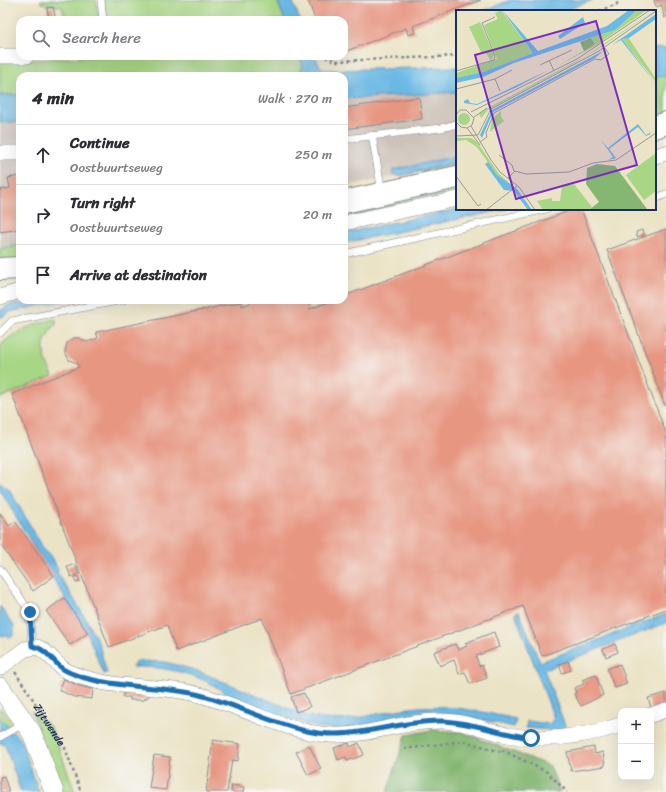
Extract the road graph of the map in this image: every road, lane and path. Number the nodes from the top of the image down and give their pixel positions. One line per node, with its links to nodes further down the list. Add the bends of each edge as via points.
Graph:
1 (101, 0): 4 (lane)
2 (618, 0): 3 (path, via 617,4)
3 (602, 10)
4 (103, 16)
5 (0, 56): 6 (street)
6 (16, 56)
7 (456, 56): 8 (path)
8 (334, 60)
9 (666, 123): 11 (main road)
10 (456, 124): 12 (lane)
11 (656, 126)
12 (372, 135): 13 (lane); 19 (lane)
13 (348, 138)
14 (0, 153): 15 (street)
15 (16, 153)
16 (666, 153): 17 (street)
17 (656, 156)
18 (456, 177): 19 (main road)
19 (382, 194): 23 (main road)
20 (666, 194): 22 (lane)
21 (456, 199): 25 (street)
22 (656, 199)
23 (348, 201)
24 (542, 210): 26 (lane)
25 (348, 222)
26 (348, 253)
27 (16, 292): 28 (street)
28 (0, 297)
29 (102, 304): 30 (lane, via 12,321)
30 (0, 333)
31 (0, 568): 32 (lane, via 30,612)
32 (32, 646): 33 (street, via 25,648); 39 (street, via 41,649 63,669 85,678 194,694 308,732 330,735 355,734 418,722 442,721 468,724)
33 (4, 665): 44 (path, Zijtwende, via 66,748)
34 (0, 686): 37 (street, Zijtwende)
35 (666, 710): 36 (street)
36 (654, 714)
37 (25, 723): 40 (lane); 43 (street, Zijtwende, via 32,733)
38 (618, 726): 39 (street, via 563,738 531,738)
39 (506, 734): 42 (path)
40 (0, 737)
41 (404, 749): 42 (path, via 463,741)
42 (502, 752): 45 (path, via 547,772)
43 (54, 792)
44 (81, 792)
45 (567, 792)

